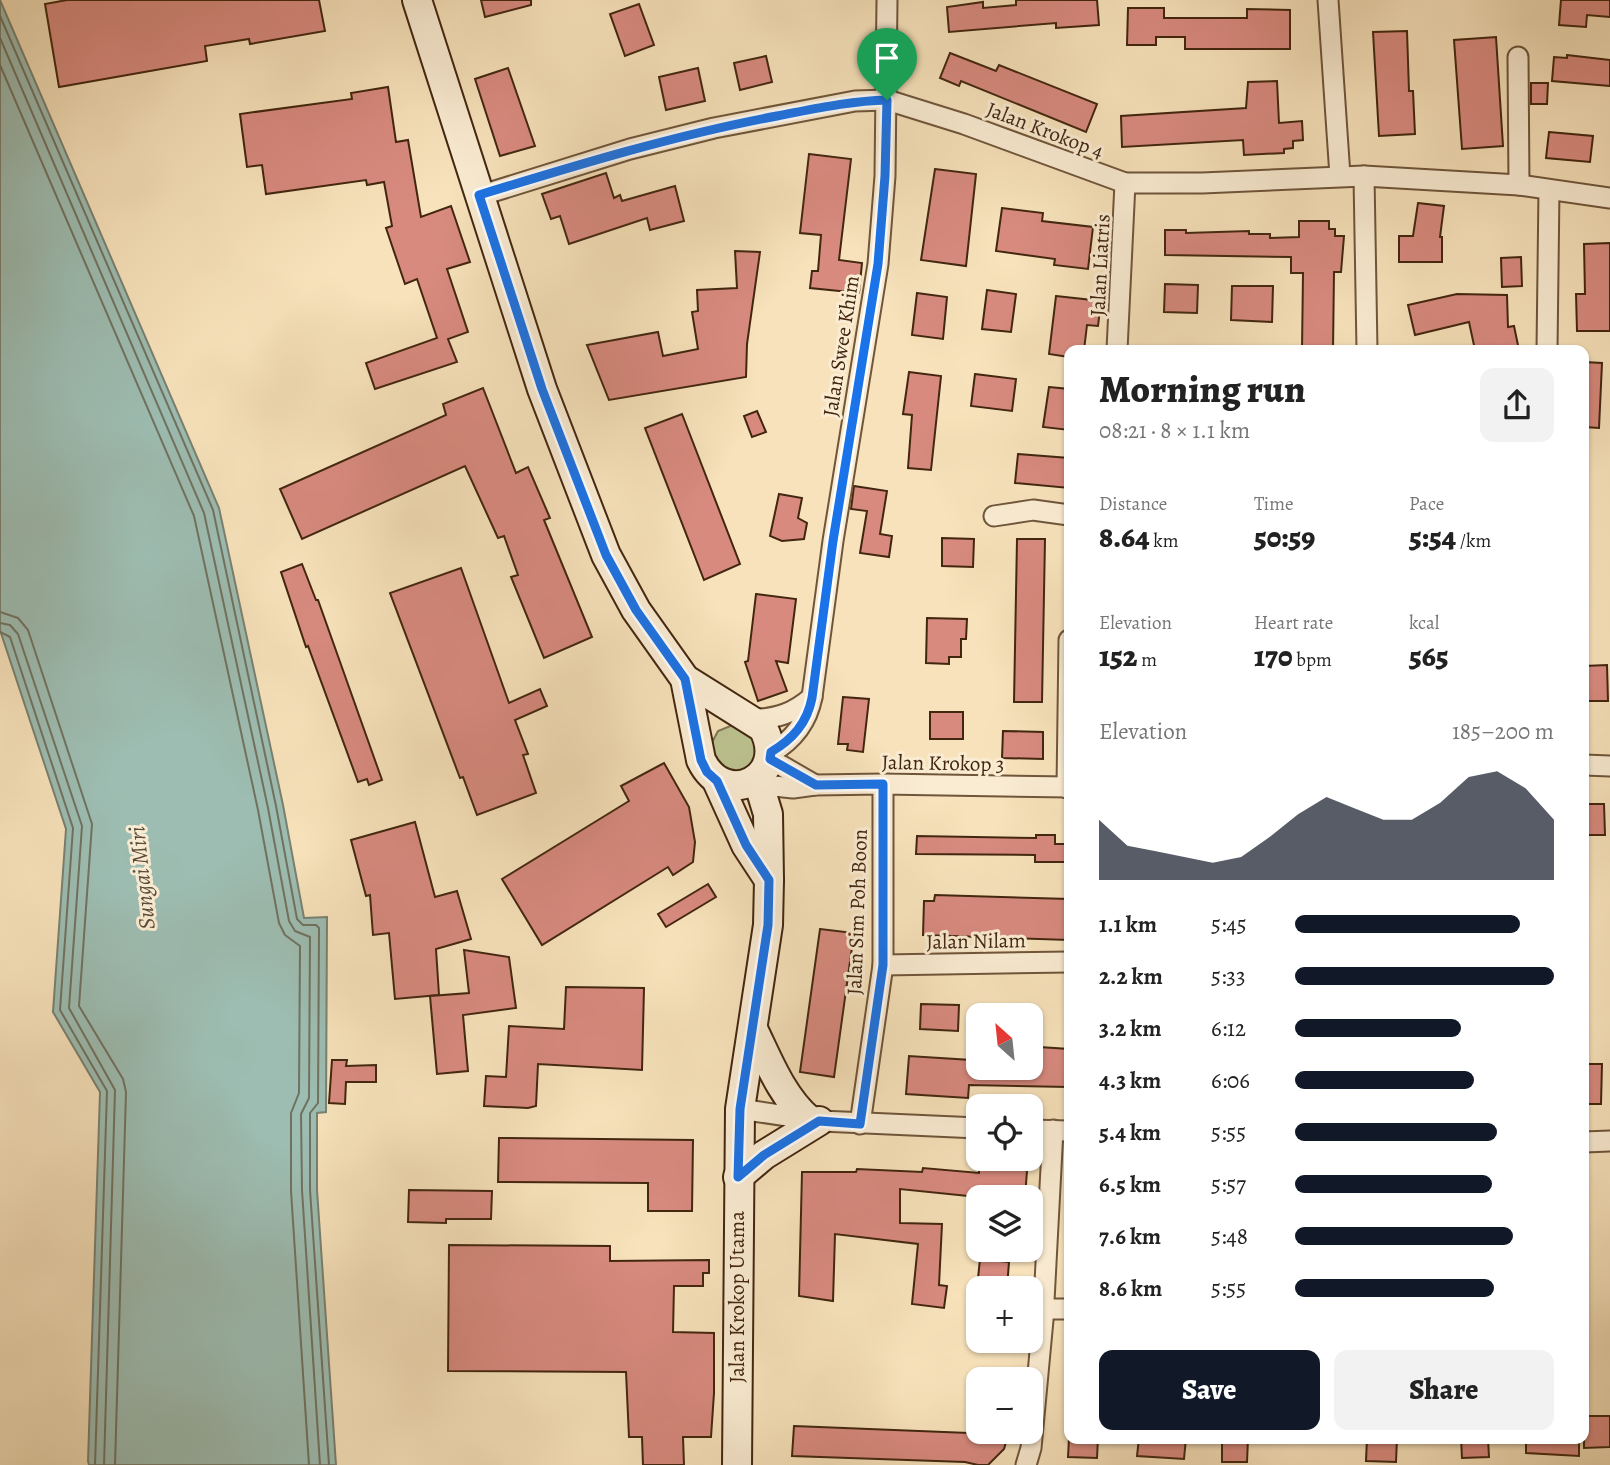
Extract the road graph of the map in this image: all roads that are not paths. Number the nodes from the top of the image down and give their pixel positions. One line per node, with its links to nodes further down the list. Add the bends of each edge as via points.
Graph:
1 (417, 0): 11 (street)
2 (887, 0): 5 (street, Jalan Swee Khim)
3 (1328, 0): 6 (street)
4 (1518, 57): 9 (street)
5 (887, 100): 8 (street, Jalan Krokop 4); 11 (street, Jalan Krokop 4, via 855,101 714,128); 19 (street, Jalan Swee Khim, via 878,264)
6 (1340, 176): 7 (street, Jalan Krokop 4); 8 (street, Jalan Krokop 4)
7 (1364, 176): 9 (street, Jalan Krokop 4); 14 (street)
8 (1125, 183): 13 (street, Jalan Liatris)
9 (1519, 185): 10 (street, Jalan Krokop 4)
10 (1549, 190): 12 (street, Jalan Krokop 4); 15 (street)
11 (479, 195): 18 (street, via 542,389 606,555 636,610)
12 (1610, 198)
13 (1117, 345)
14 (1367, 345)
15 (1547, 345)
16 (1064, 513): 17 (street, via 1033,510)
17 (994, 516)
18 (685, 679): 20 (street); 21 (street)
19 (812, 698): 20 (street, via 779,718); 22 (street, Jalan Swee Khim, via 809,715 799,730)
20 (746, 718): 21 (street, via 726,717 714,723); 22 (street, via 762,728 769,740)
21 (700, 746): 25 (street, via 701,760)
22 (766, 763): 25 (street, via 744,785); 26 (street, Jalan Krokop 3, via 816,785); 28 (street, Jalan Krokop Utama)
23 (1589, 765): 24 (street)
24 (1610, 766)
25 (717, 781): 28 (street, via 746,845)
26 (883, 784): 27 (street, Jalan Krokop 3); 30 (street, Jalan Sim Poh Boon)
27 (1064, 788)
28 (769, 880): 31 (street, Jalan Krokop Utama, via 768,925)
29 (1064, 962): 30 (street, Jalan Nilam)
30 (883, 965): 34 (street, Jalan Sim Poh Boon)
31 (753, 1029): 32 (street, Jalan Krokop Utama); 33 (street, via 777,1078 800,1112)
32 (740, 1109): 33 (street); 40 (street, Jalan Krokop Utama)
33 (814, 1120): 34 (street); 40 (street)
34 (860, 1124): 35 (street)
35 (966, 1128)
36 (1043, 1130): 37 (street)
37 (1061, 1131): 41 (street)
38 (1610, 1141): 39 (street)
39 (1589, 1142)
40 (738, 1177): 45 (street, Jalan Krokop Utama)
41 (1043, 1309): 42 (street)
42 (1064, 1310)
43 (1039, 1353): 44 (street)
44 (1028, 1457): 46 (street)
45 (737, 1465)
46 (1012, 1465)

